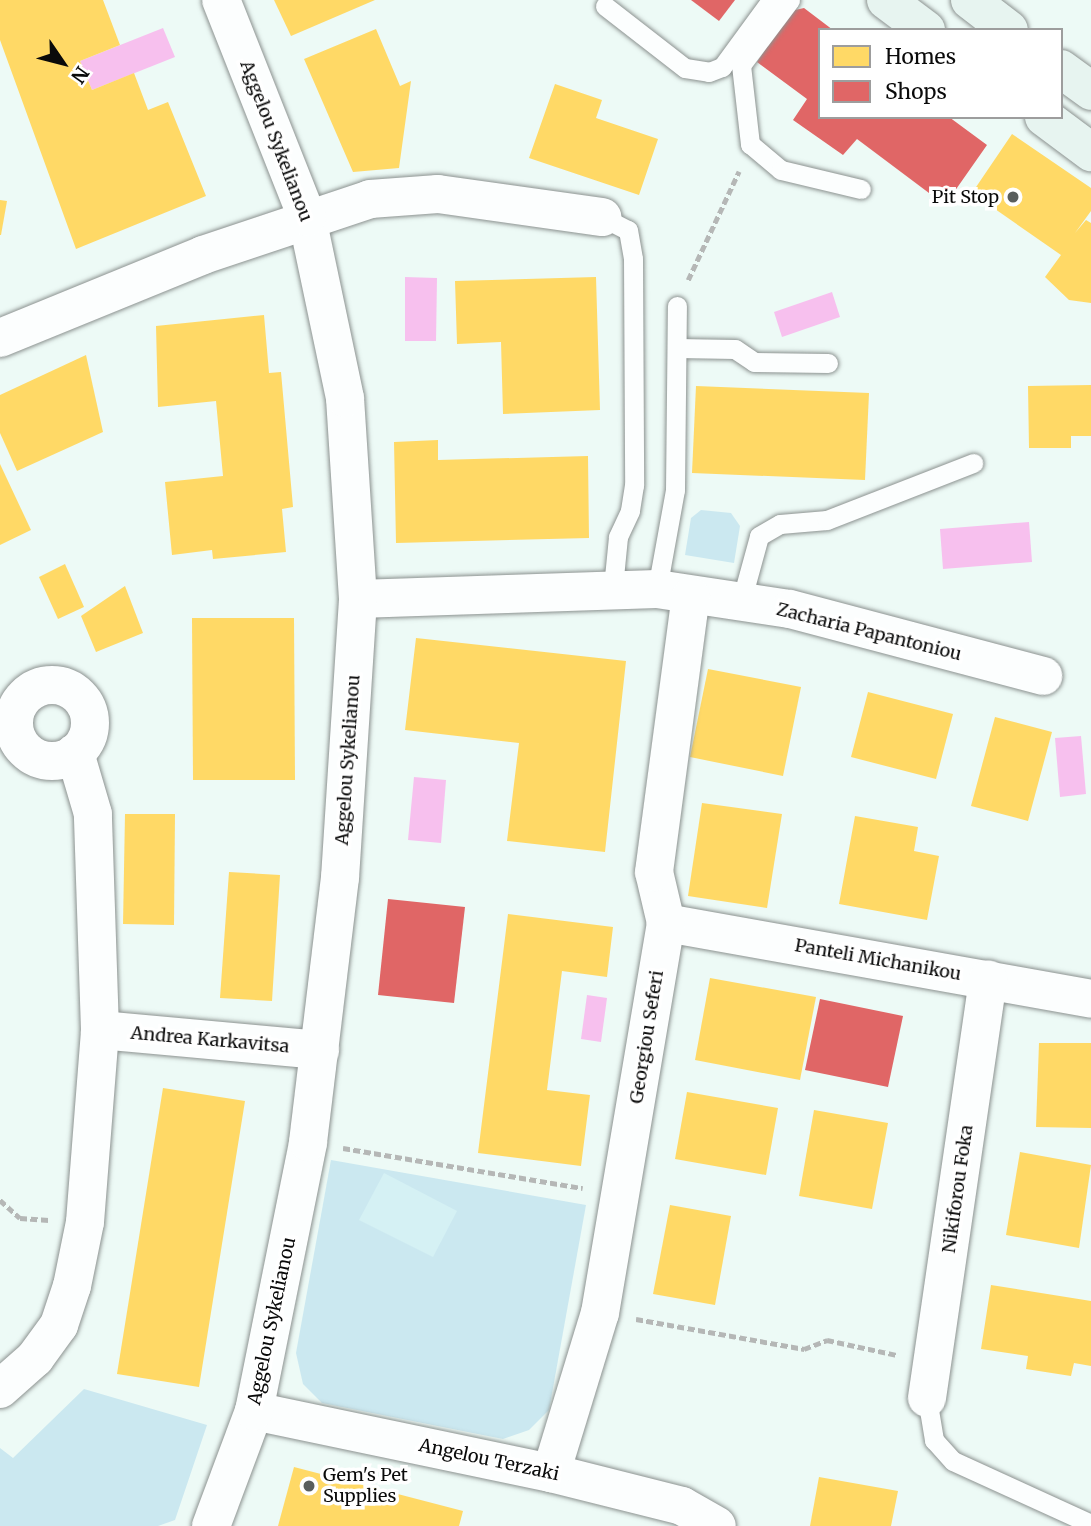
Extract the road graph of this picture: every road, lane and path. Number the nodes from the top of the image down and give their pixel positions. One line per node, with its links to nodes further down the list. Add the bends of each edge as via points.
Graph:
1 (221, 0): 15 (street, Aggelou Sykelianou)
2 (771, 0): 6 (lane, via 722,67 709,72 685,68)
3 (790, 0): 12 (lane, via 741,65)
4 (886, 0): 7 (main road)
5 (970, 0): 8 (main road)
6 (605, 6)
7 (923, 28)
8 (1006, 28)
9 (1063, 70): 10 (main road)
10 (1091, 91)
11 (1047, 119): 13 (main road)
12 (750, 144): 14 (lane, via 781,170); 17 (path)
13 (1091, 152)
14 (861, 189)
15 (307, 217): 16 (street, via 370,200 438,194); 18 (street); 24 (street, Aggelou Sykelianou, via 345,398)
16 (602, 217): 22 (lane, via 628,230 633,259 634,485 630,511 618,537)
17 (677, 306): 19 (lane)
18 (0, 338)
19 (677, 348): 20 (lane, via 735,349 754,362); 23 (lane)
20 (828, 363)
21 (973, 463): 25 (lane, via 827,520 780,524 759,536)
22 (613, 587): 23 (street, Zacharia Papantoniou); 24 (street, Zacharia Papantoniou)
23 (674, 592): 25 (street, Zacharia Papantoniou); 29 (street, Georgiou Seferi, via 654,872)
24 (358, 599): 33 (street, Aggelou Sykelianou, via 340,878)
25 (741, 603): 26 (street, Zacharia Papantoniou, via 790,609)
26 (1043, 676)
27 (8, 713): 28 (street, via 18,742 38,759 63,759); 28 (street, via 43,686 68,688 79,695 89,725)
28 (75, 753): 32 (street, via 93,814)
29 (666, 923): 30 (street, Panteli Michanikou); 35 (street, Georgiou Seferi)
30 (988, 979): 31 (street, Panteli Michanikou); 39 (street, Nikiforou Foka)
31 (1091, 999)
32 (100, 1030): 33 (street, Andrea Karkavitsa); 37 (street)
33 (320, 1050): 34 (street, Aggelou Sykelianou)
34 (308, 1142): 35 (path); 41 (street, Aggelou Sykelianou)
35 (622, 1195): 38 (street, Georgiou Seferi)
36 (0, 1200): 37 (path, via 20,1218)
37 (85, 1222): 40 (street, via 59,1325 35,1358)
38 (600, 1313): 39 (path, via 804,1349 827,1340); 42 (street, Georgiou Seferi)
39 (930, 1380): 43 (lane, via 934,1440 953,1461)
40 (0, 1389)
41 (254, 1411): 42 (street, Angelou Terzaki); 44 (street, Aggelou Sykelianou)
42 (551, 1473): 45 (street, Angelou Terzaki, via 682,1506)
43 (1091, 1524)
44 (211, 1526)
45 (717, 1526)

